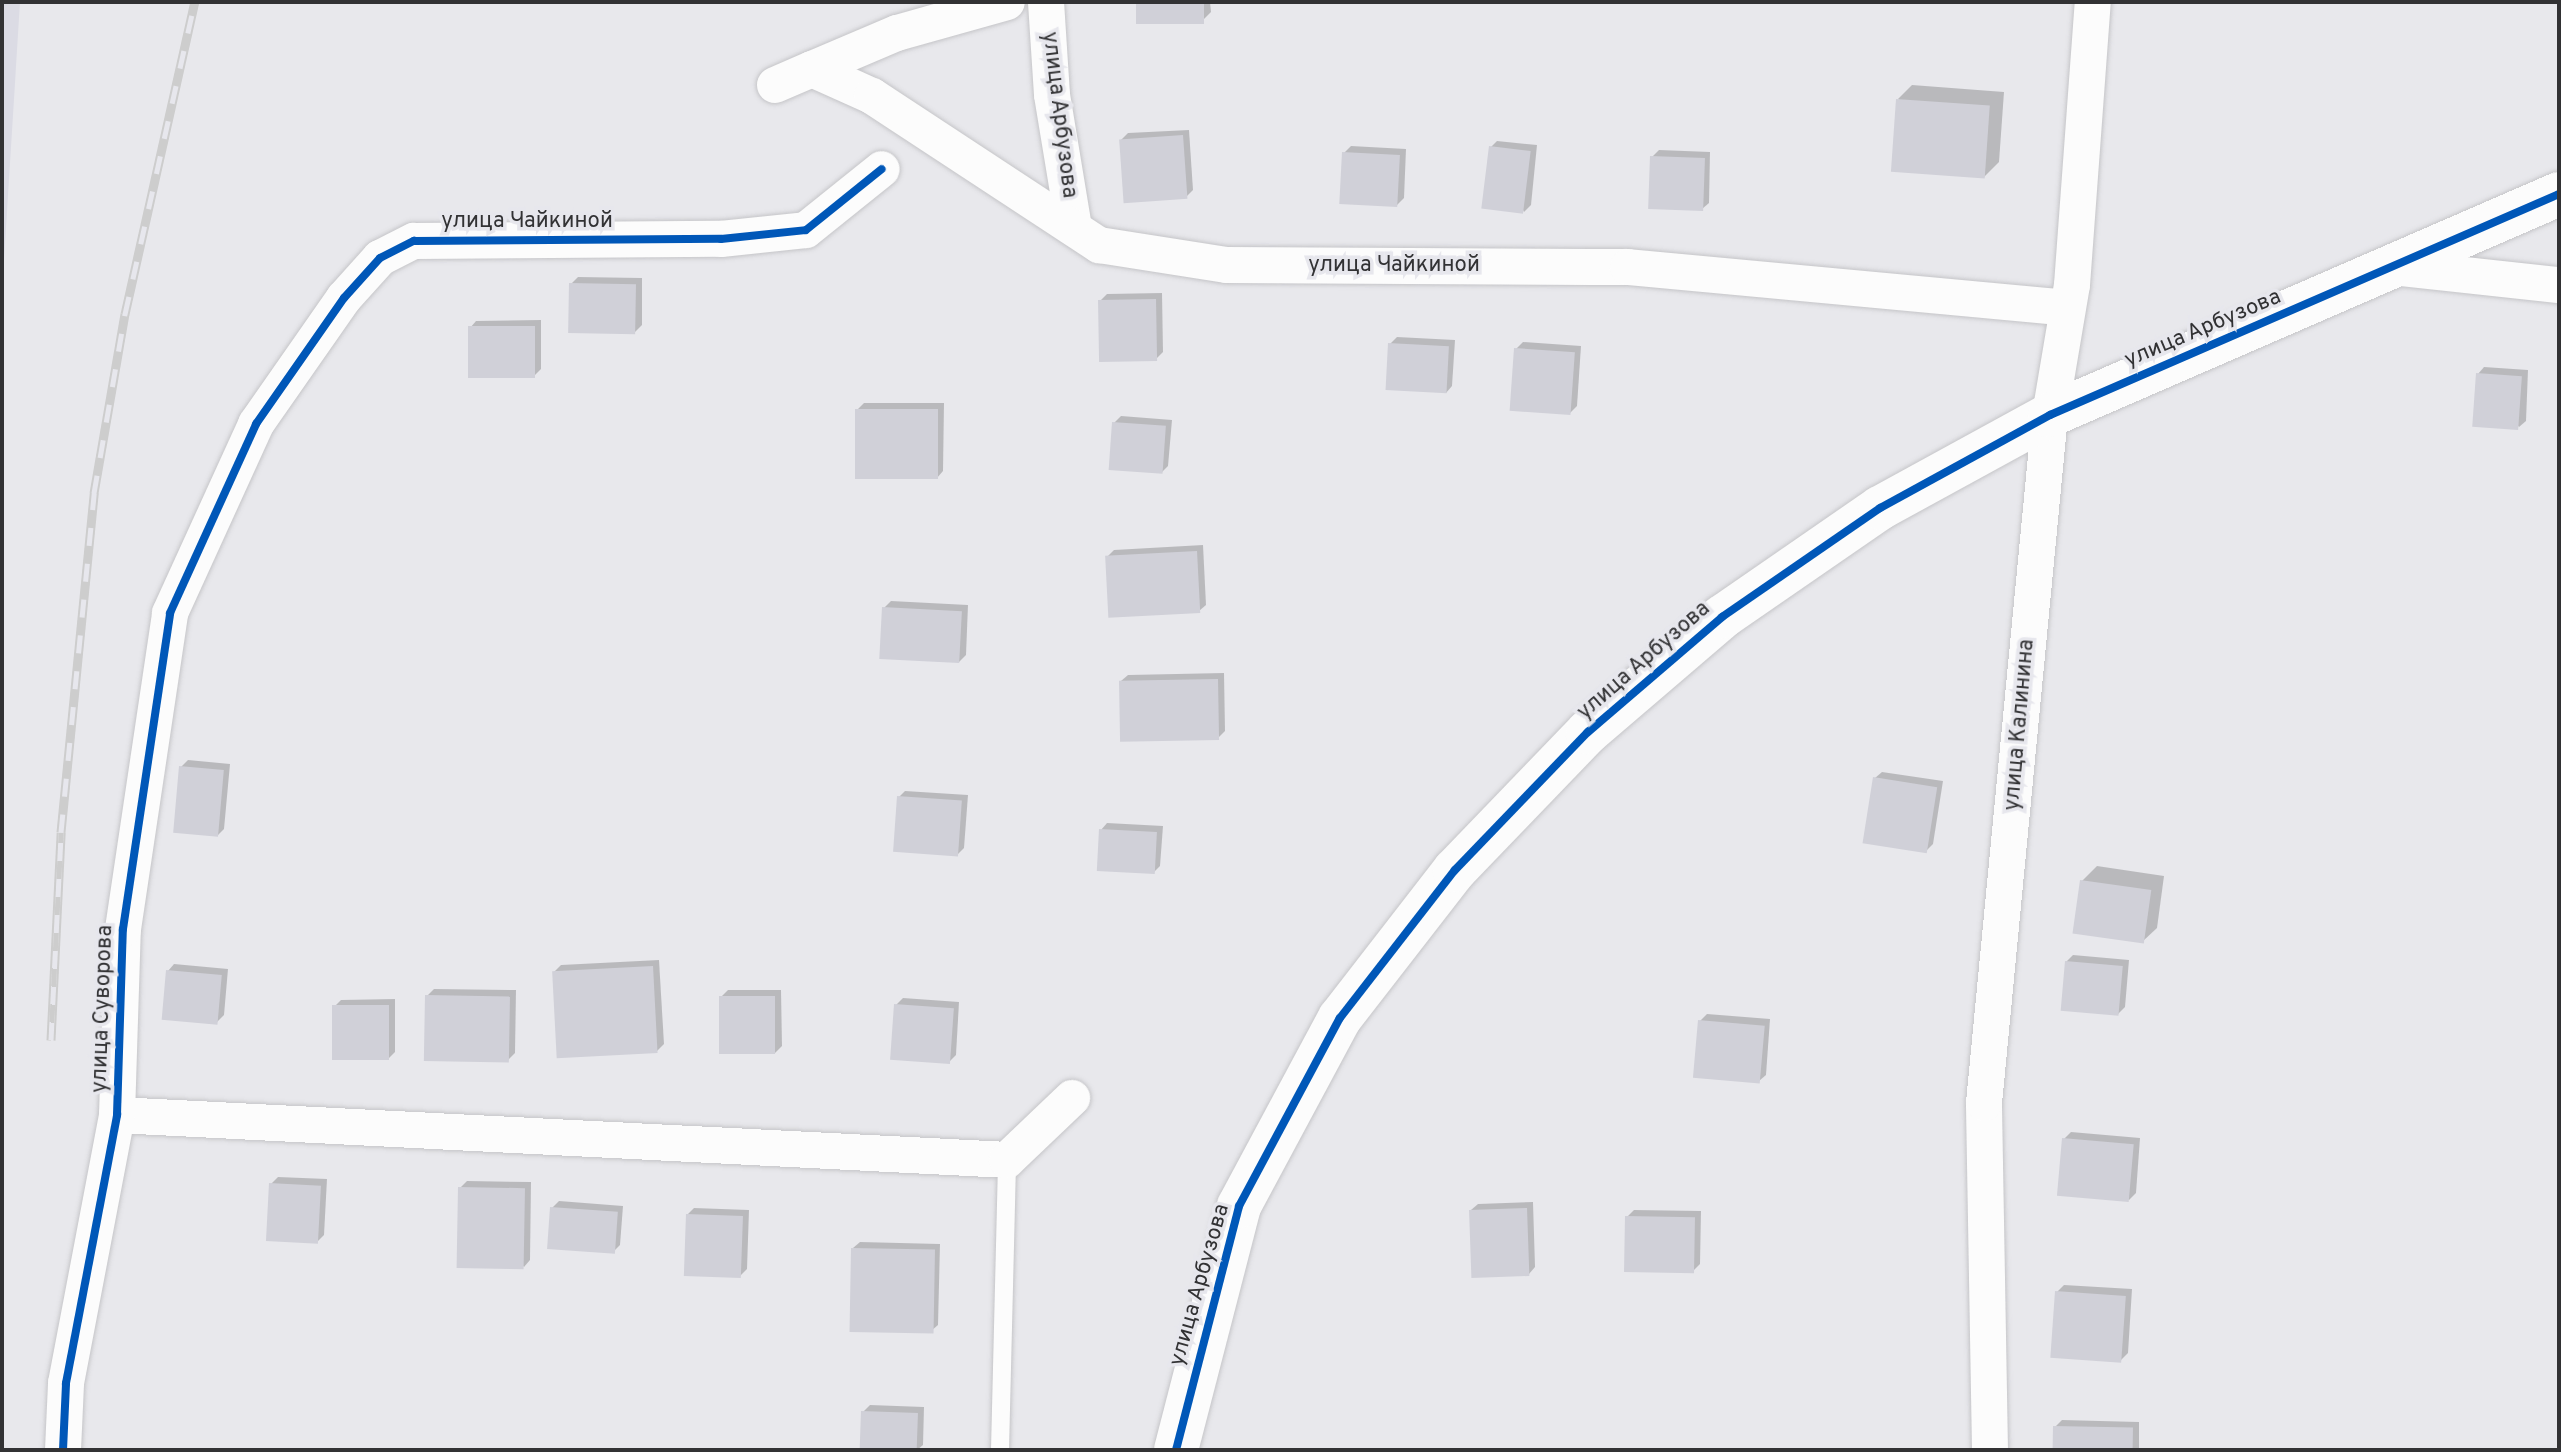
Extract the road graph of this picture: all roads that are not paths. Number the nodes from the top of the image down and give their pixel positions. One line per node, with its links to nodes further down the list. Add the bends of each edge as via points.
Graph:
1 (1007, 2): 4 (street, via 897,33)
2 (1046, 2): 8 (street, улица Арбузова, via 1052,95)
3 (2093, 2): 11 (street, улица Калинина)
4 (812, 69): 5 (street); 8 (street, улица Чайкиной, via 872,96)
5 (775, 85)
6 (882, 169): 13 (street, улица Чайкиной, via 806,230 721,239 414,241 380,258 344,298 256,424)
7 (2559, 194): 9 (street, улица Арбузова)
8 (1074, 228): 11 (street, улица Чайкиной, via 1099,245 1226,265 1628,267)
9 (2392, 267): 10 (street); 12 (street, улица Арбузова)
10 (2559, 285)
11 (2066, 308): 12 (street, улица Калинина)
12 (2050, 415): 19 (street, улица Арбузова, via 1880,508 1722,617 1588,732 1455,870 1340,1018 1239,1206); 20 (street, улица Калинина, via 1984,1103)
13 (230, 485): 15 (street, улица Суворова, via 170,613 123,929)
14 (1072, 1098): 16 (street)
15 (117, 1115): 16 (street); 17 (street, улица Суворова, via 66,1383)
16 (1007, 1160): 18 (lane)
17 (63, 1450)
18 (1000, 1450)
19 (1176, 1450)
20 (1990, 1450)

